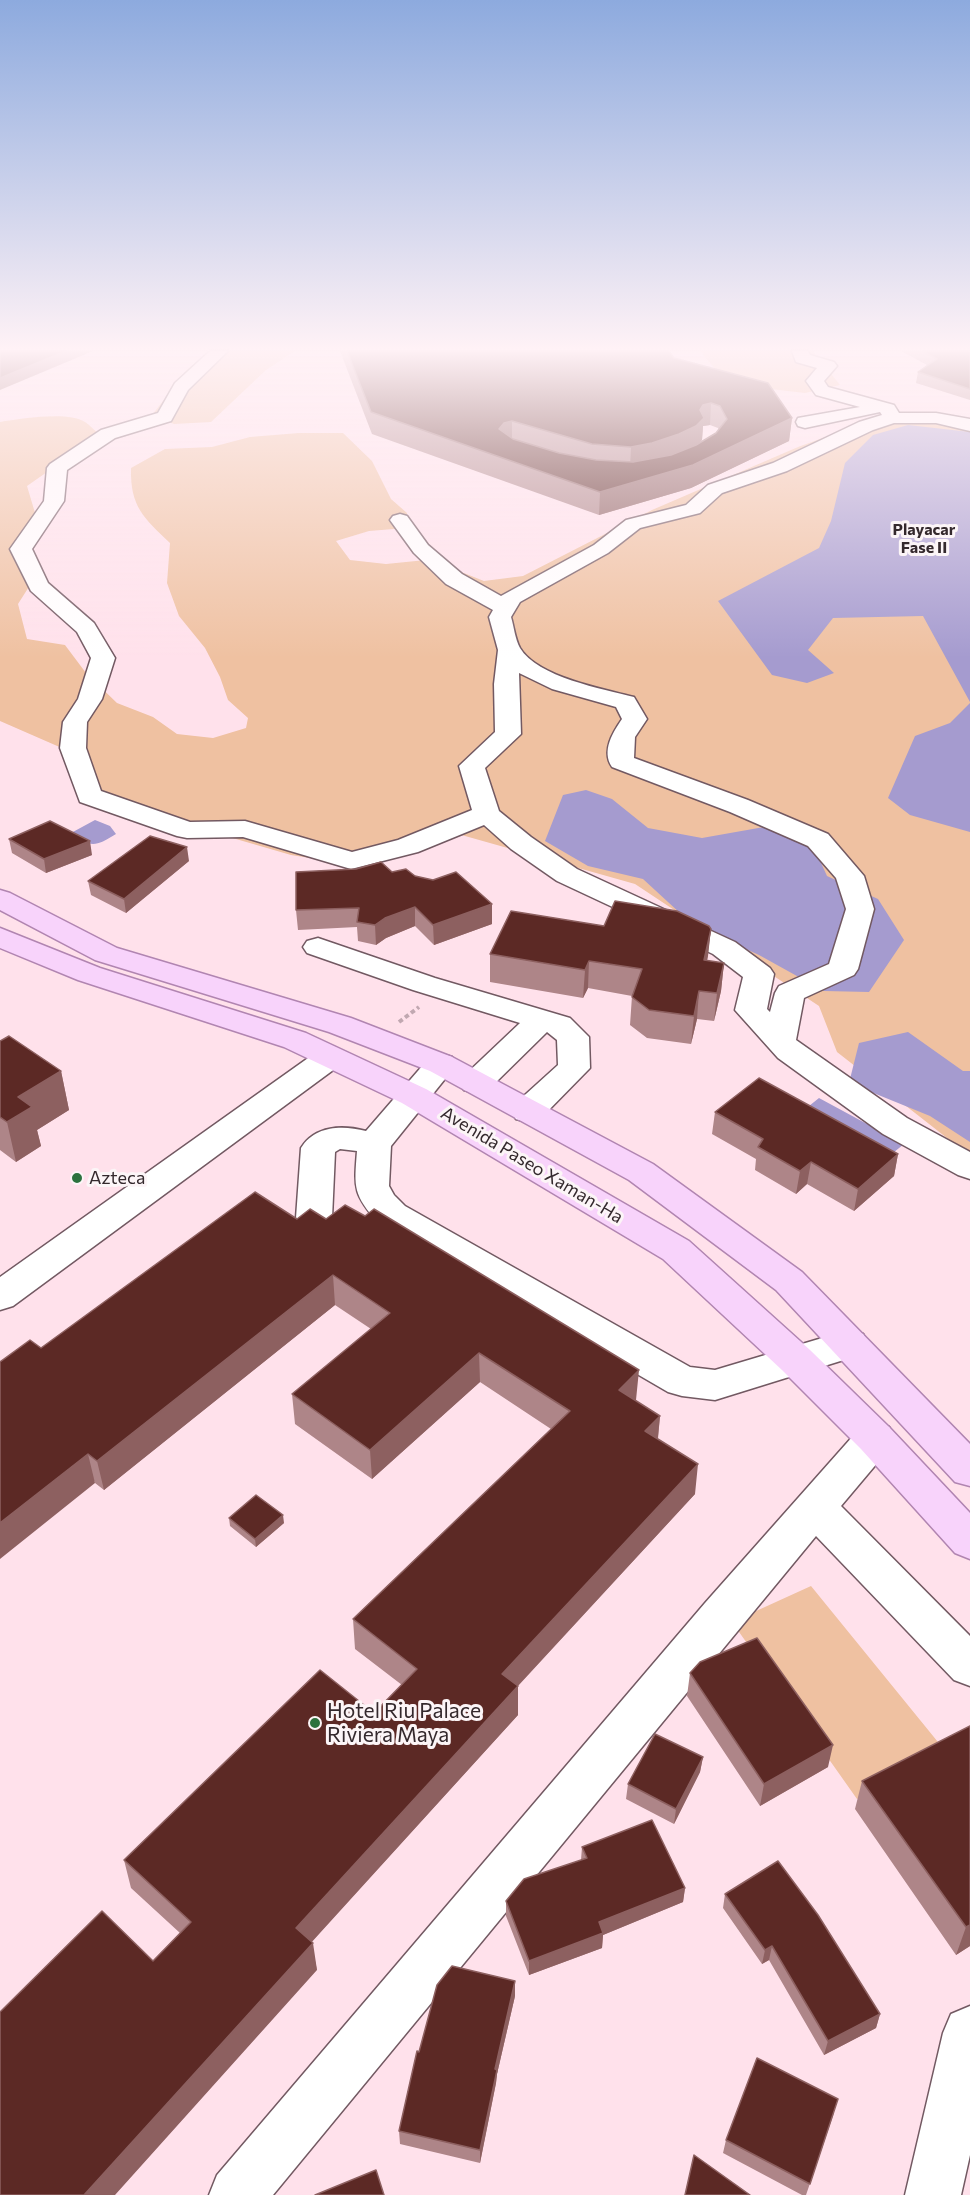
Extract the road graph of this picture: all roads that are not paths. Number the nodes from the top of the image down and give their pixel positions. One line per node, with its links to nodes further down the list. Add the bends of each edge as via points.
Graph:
1 (79, 453): 6 (street, via 57,468 54,501 21,549 39,586 86,628 103,658 90,699 75,722 73,748 89,796 188,830 245,829 351,861 408,846)
2 (808, 453): 4 (street, via 715,489 693,509 633,524 601,549 511,598)
3 (400, 520): 4 (street, via 421,549 454,579)
4 (504, 607): 5 (street, via 500,617)
5 (509, 651): 6 (street, via 508,734 472,766); 12 (street, via 549,681 625,702 635,719 622,737 621,762 819,840 849,876 860,909 843,969 790,993)
6 (487, 814): 12 (street, via 567,875 724,948 759,974 751,1010)
7 (0, 899): 10 (main road, Avenida Paseo Xaman-Ha)
8 (0, 938): 10 (main road, Avenida Paseo Xaman-Ha)
9 (318, 947): 11 (street)
10 (97, 964): 13 (main road, Avenida Paseo Xaman-Ha, via 295,1040); 14 (main road, Avenida Paseo Xaman-Ha, via 340,1025)
11 (542, 1019): 15 (street); 17 (street, via 559,1024 573,1037 574,1068)
12 (780, 1041): 19 (street, via 895,1126)
13 (329, 1058): 16 (main road, Avenida Paseo Xaman-Ha); 21 (street)
14 (441, 1064): 15 (main road, Avenida Paseo Xaman-Ha); 16 (street)
15 (476, 1083): 17 (main road, Avenida Paseo Xaman-Ha)
16 (414, 1096): 18 (street); 23 (main road, Avenida Paseo Xaman-Ha, via 676,1250)
17 (528, 1111): 22 (main road, Avenida Paseo Xaman-Ha, via 650,1179 789,1281)
18 (374, 1144): 20 (street, via 342,1136 327,1139 318,1148); 23 (street, via 372,1186 392,1215 682,1381 715,1385)
19 (970, 1167)
20 (314, 1218)
21 (0, 1296)
22 (849, 1344): 23 (street); 25 (main road, Avenida Paseo Xaman-Ha)
23 (796, 1360): 24 (main road, Avenida Paseo Xaman-Ha)
24 (875, 1438): 26 (street); 27 (main road, Avenida Paseo Xaman-Ha)
25 (970, 1470)
26 (816, 1508): 28 (street); 30 (street, via 721,1616)
27 (970, 1541)
28 (970, 1666)
29 (970, 2033): 31 (street)
30 (237, 2195)
31 (933, 2195)

